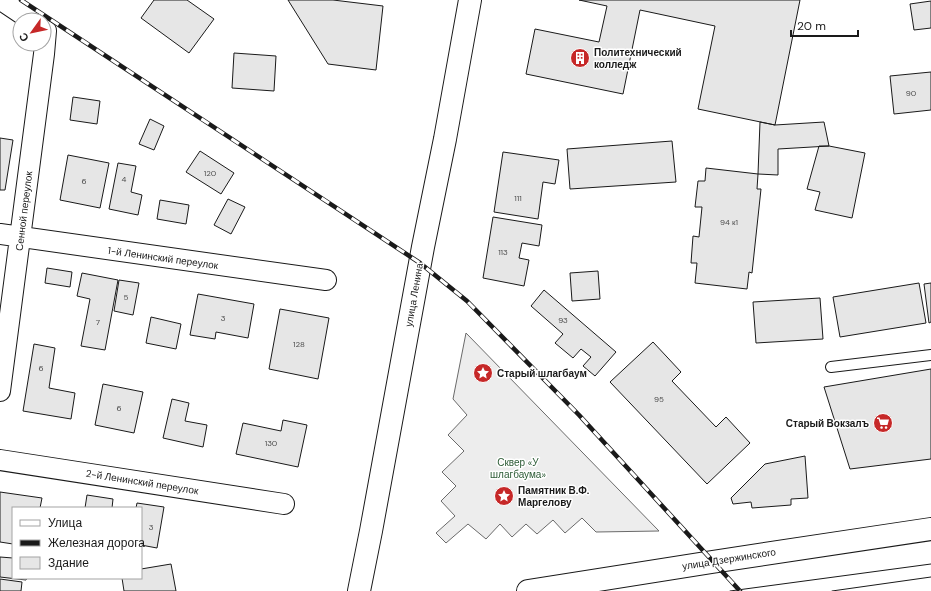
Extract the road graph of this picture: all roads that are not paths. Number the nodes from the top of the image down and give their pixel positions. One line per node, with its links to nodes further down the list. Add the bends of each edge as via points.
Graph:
1 (1, 0): 3 (street)
2 (470, 0): 14 (main road, улица Ленина)
3 (19, 12)
4 (42, 52): 6 (street, Сенной переулок)
5 (0, 234): 6 (street, 1-й Ленинский переулок)
6 (20, 238): 7 (street, 1-й Ленинский переулок); 10 (street, Сенной переулок)
7 (326, 280)
8 (931, 354): 9 (lane)
9 (831, 367)
10 (0, 391)
11 (0, 460): 12 (street, 2-й Ленинский переулок)
12 (284, 504)
13 (931, 529): 15 (main road, улица Дзержинского)
14 (359, 591)
15 (528, 591)

